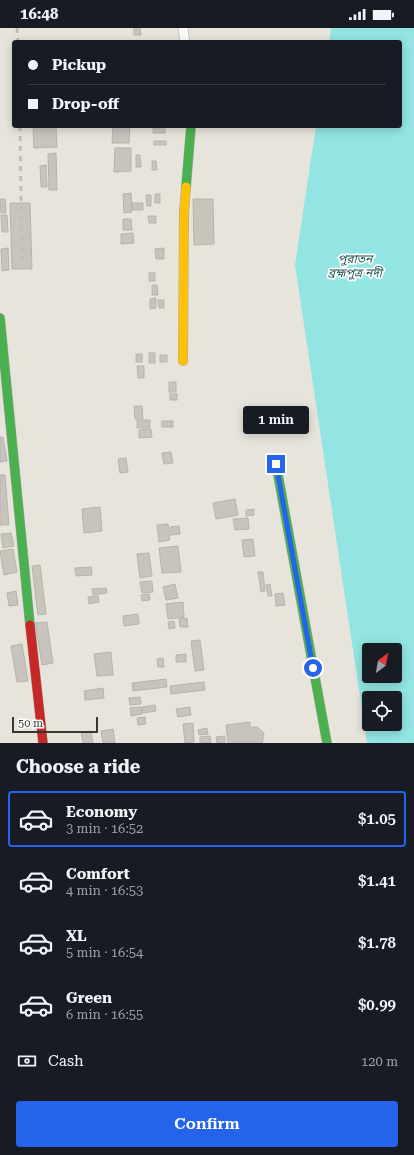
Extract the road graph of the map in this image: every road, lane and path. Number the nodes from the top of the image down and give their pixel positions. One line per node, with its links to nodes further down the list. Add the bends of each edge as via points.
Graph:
1 (182, 28): 2 (street)
2 (185, 40)
3 (191, 128): 5 (street, via 184,213)
4 (0, 318): 7 (street)
5 (183, 361)
6 (276, 464): 8 (street)
7 (43, 743)
8 (327, 743)

